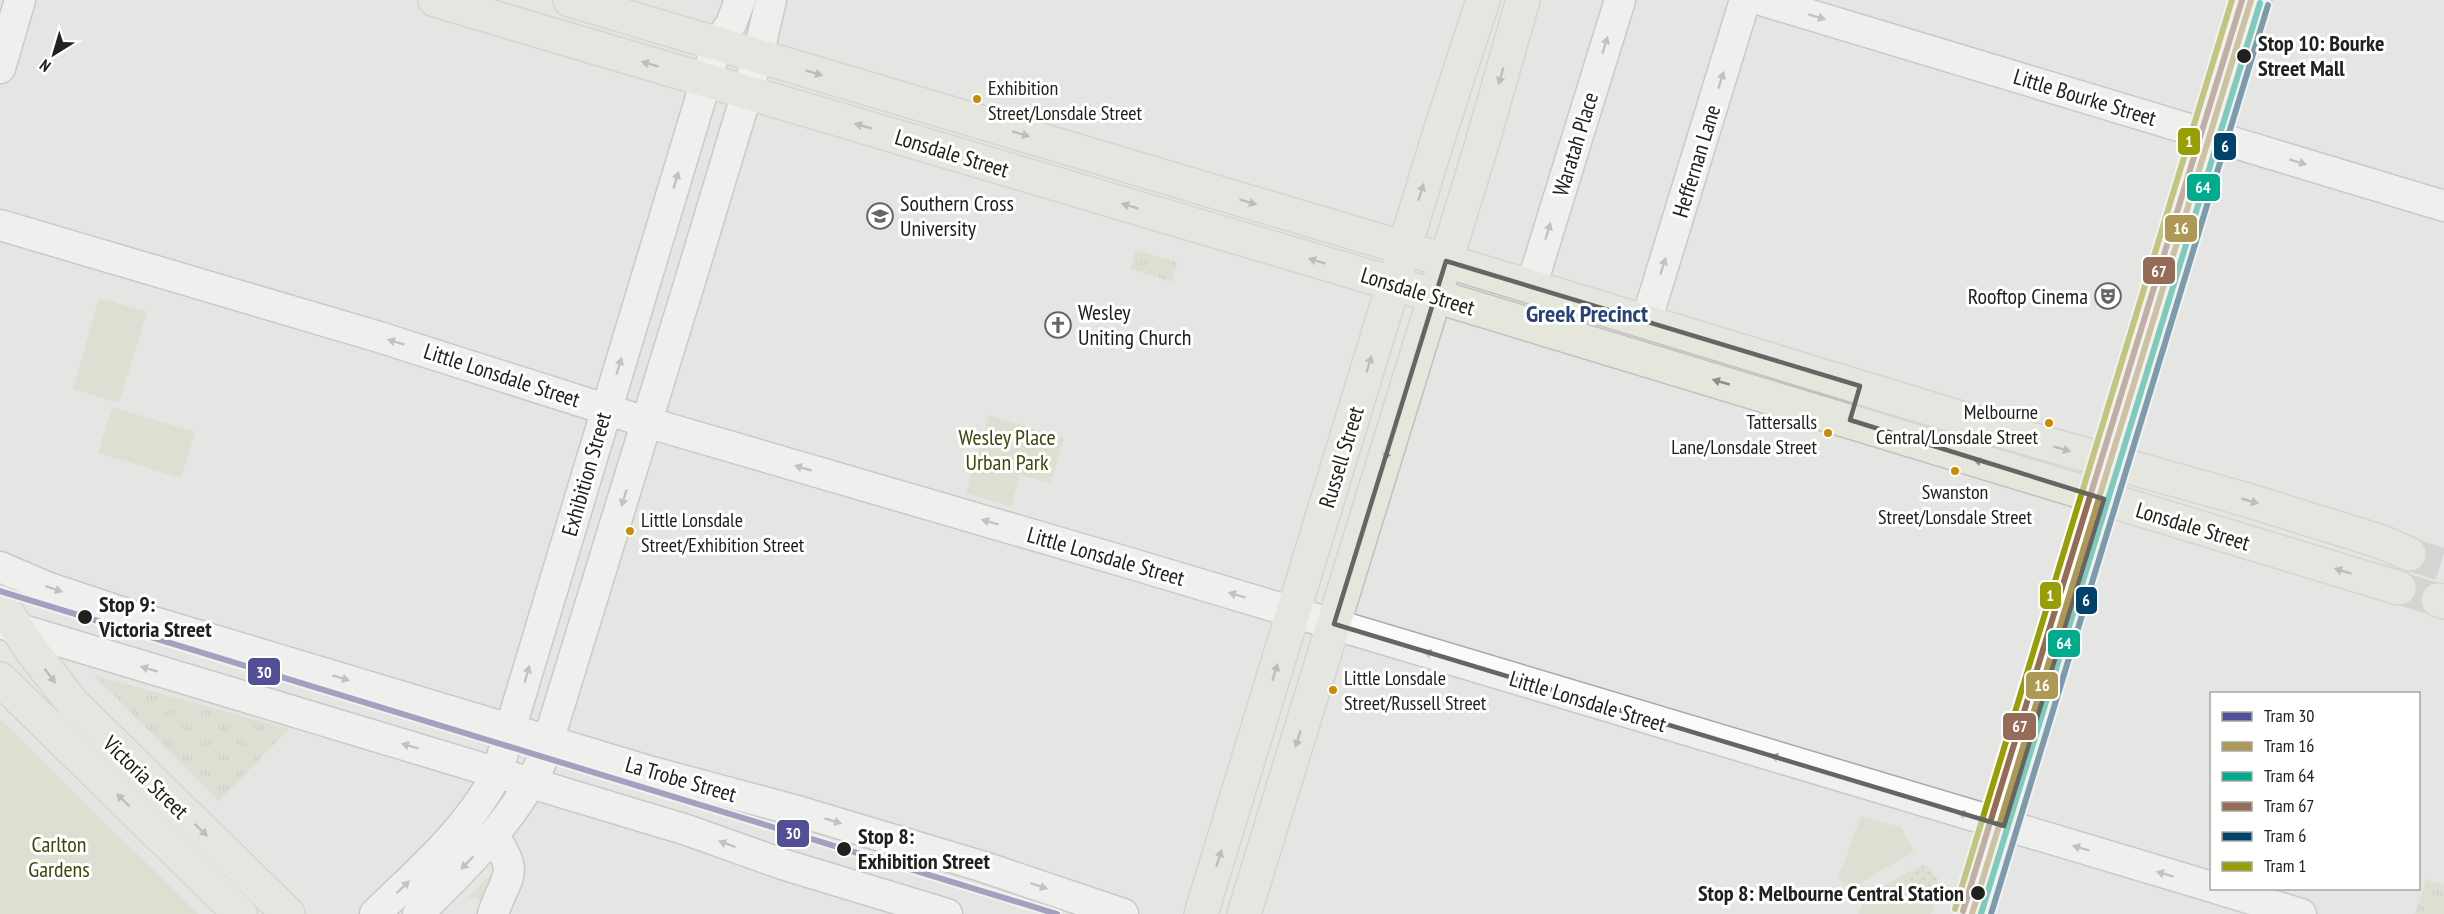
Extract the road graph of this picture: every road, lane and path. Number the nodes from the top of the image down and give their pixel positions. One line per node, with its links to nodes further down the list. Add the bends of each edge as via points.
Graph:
1 (20, 0): 16 (street)
2 (435, 0): 11 (main road, Lonsdale Street)
3 (570, 0): 14 (main road, Lonsdale Street)
4 (740, 0): 14 (street, Exhibition Street, via 731,24)
5 (771, 0): 15 (street, Exhibition Street)
6 (1523, 0): 13 (main road, Russell Street)
7 (1620, 0): 35 (street, Waratah Place, one-way to 7)
8 (1744, 0): 37 (street, Heffernan Lane, one-way to 8)
9 (1761, 0): 20 (street, Little Bourke Street, one-way to 20)
10 (2256, 0): 20 (street)
11 (511, 11): 17 (main road, Lonsdale Street, one-way to 11)
12 (1478, 15): 13 (main road); 29 (main road, Russell Street, one-way to 12)
13 (1511, 41): 30 (main road, Russell Street, one-way to 30)
14 (717, 44): 15 (main road, Lonsdale Street); 17 (street, Exhibition Street)
15 (758, 56): 18 (street, Exhibition Street); 22 (main road, Lonsdale Street, one-way to 22)
16 (0, 68)
17 (706, 80): 18 (main road, Lonsdale Street); 19 (street, Exhibition Street)
18 (746, 93): 21 (street, Exhibition Street); 23 (main road, Lonsdale Street, one-way to 18)
19 (689, 136): 21 (street); 31 (street, Exhibition Street, one-way to 19)
20 (2214, 136): 25 (street, Little Bourke Street, one-way to 25); 49 (street)
21 (729, 149): 33 (street, Exhibition Street)
22 (1069, 149): 23 (main road); 24 (main road, Lonsdale Street)
23 (1057, 184): 27 (main road, Lonsdale Street, one-way to 23)
24 (1214, 192): 27 (main road); 28 (main road, Lonsdale Street, one-way to 28)
25 (2444, 206)
26 (0, 225): 42 (street, Little Lonsdale Street, one-way to 26)
27 (1204, 227): 32 (main road, Lonsdale Street, one-way to 27)
28 (1364, 236): 29 (main road, Lonsdale Street); 32 (main road)
29 (1404, 248): 30 (main road, Lonsdale Street); 34 (main road, Russell Street)
30 (1446, 261): 35 (main road, Lonsdale Street); 36 (main road, Russell Street)
31 (650, 263): 33 (street); 42 (street, Exhibition Street, one-way to 31)
32 (1353, 272): 34 (main road, Lonsdale Street)
33 (691, 278): 45 (street, Exhibition Street)
34 (1394, 283): 36 (main road, Lonsdale Street); 41 (main road, Russell Street, one-way to 34)
35 (1531, 287): 37 (main road, Lonsdale Street)
36 (1435, 296): 40 (main road, Lonsdale Street, one-way to 36); 43 (main road, Russell Street)
37 (1646, 322): 38 (main road, Lonsdale Street)
38 (1773, 360): 39 (main road, Lonsdale Street); 40 (main road)
39 (1860, 386): 44 (main road); 46 (main road, Lonsdale Street)
40 (1762, 394): 44 (main road, Lonsdale Street)
41 (1358, 400): 43 (main road); 55 (main road, Russell Street)
42 (606, 408): 45 (street, Little Lonsdale Street); 47 (street, Exhibition Street)
43 (1399, 412): 57 (main road, Russell Street, one-way to 57)
44 (1850, 420): 50 (main road, Lonsdale Street, one-way to 44)
45 (646, 422): 48 (street, Exhibition Street); 55 (street, Little Lonsdale Street, one-way to 45)
46 (2023, 437): 49 (main road, Lonsdale Street, one-way to 49); 50 (main road)
47 (594, 446): 48 (street); 59 (street, Exhibition Street, one-way to 47)
48 (635, 460): 60 (street, Exhibition Street, one-way to 60)
49 (2115, 463): 51 (street); 52 (main road, Lonsdale Street, one-way to 52, via 2382,542)
50 (2013, 472): 51 (main road, Lonsdale Street)
51 (2104, 500): 54 (main road, Lonsdale Street, one-way to 51); 63 (street)
52 (2409, 554)
53 (0, 567): 59 (street, La Trobe Street, one-way to 59, via 103,606)
54 (2399, 588)
55 (1293, 612): 57 (street, Little Lonsdale Street); 74 (main road, Russell Street, one-way to 55)
56 (6, 618): 61 (street, La Trobe Street, one-way to 56); 68 (main road, Victoria Street, one-way to 68, via 86,718)
57 (1334, 624): 63 (street, Little Lonsdale Street, one-way to 57); 75 (main road, Russell Street, one-way to 75)
58 (0, 680): 67 (main road, Victoria Street, one-way to 58)
59 (512, 730): 60 (street, La Trobe Street); 61 (street, Exhibition Street)
60 (549, 741): 62 (street, Exhibition Street); 73 (street, La Trobe Street, one-way to 73, via 984,867)
61 (497, 772): 62 (street, La Trobe Street); 69 (street, Exhibition Street, one-way to 61, via 460,828 487,793)
62 (532, 783): 64 (street, Exhibition Street); 72 (street, La Trobe Street, one-way to 62)
63 (2002, 834): 65 (street, Little Lonsdale Street, one-way to 63)
64 (493, 835): 70 (street, Exhibition Street, one-way to 70); 71 (street, via 506,854 510,869)
65 (2210, 887)
66 (2220, 890): 76 (street, Little Lonsdale Street)
67 (240, 914)
68 (288, 914)
69 (375, 914)
70 (418, 914)
71 (493, 914)
72 (947, 914)
73 (1123, 914)
74 (1201, 914)
75 (1244, 914)
76 (2301, 914)

